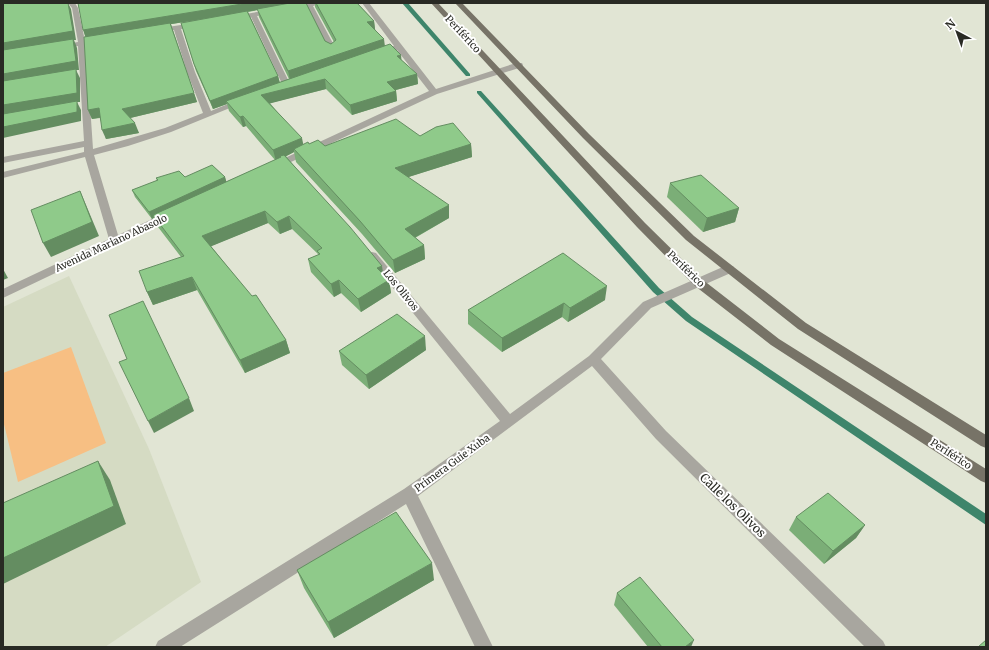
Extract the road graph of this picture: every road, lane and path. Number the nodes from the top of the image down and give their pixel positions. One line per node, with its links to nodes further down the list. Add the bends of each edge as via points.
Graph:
1 (321, 3): 5 (street)
2 (364, 3): 14 (street)
3 (434, 3): 19 (main road, Periférico)
4 (458, 3): 18 (main road, Periférico)
5 (309, 5): 7 (street); 16 (street)
6 (76, 6): 13 (street)
7 (253, 15): 8 (street); 20 (street)
8 (223, 20)
9 (208, 22): 10 (street)
10 (177, 28): 11 (street); 23 (street)
11 (148, 33)
12 (104, 40): 13 (street)
13 (82, 44): 15 (street); 24 (street, via 83,106)
14 (399, 47): 17 (street); 21 (street)
15 (50, 49)
16 (332, 49)
17 (369, 57)
18 (519, 65): 19 (street); 34 (main road, Periférico, via 586,136 690,238)
19 (498, 71): 21 (street); 35 (main road, Periférico)
20 (288, 86)
21 (434, 92): 27 (street)
22 (254, 98): 23 (street)
23 (208, 115): 25 (street)
24 (89, 143): 25 (street); 26 (street)
25 (90, 154): 30 (street); 32 (street)
26 (3, 160)
27 (288, 160): 28 (street); 29 (street)
28 (267, 170)
29 (298, 171)
30 (3, 175)
31 (180, 210): 32 (street, Avenida Mariano Abasolo)
32 (116, 240): 36 (street, Avenida Mariano Abasolo)
33 (367, 249): 38 (street, Los Olivos)
34 (729, 269): 35 (street, Primera Guie Xuba); 39 (main road, Periférico, via 802,326)
35 (699, 283): 37 (street, Primera Guie Xuba, via 647,305); 40 (main road, Periférico, via 775,342)
36 (3, 294)
37 (593, 359): 38 (street, Primera Guie Xuba); 44 (street, Calle los Olivos, via 661,435)
38 (509, 422): 41 (street, Primera Guie Xuba)
39 (986, 442)
40 (986, 477)
41 (409, 494): 42 (street, Primera Guie Xuba); 43 (street)
42 (164, 647)
43 (484, 647)
44 (877, 647)

